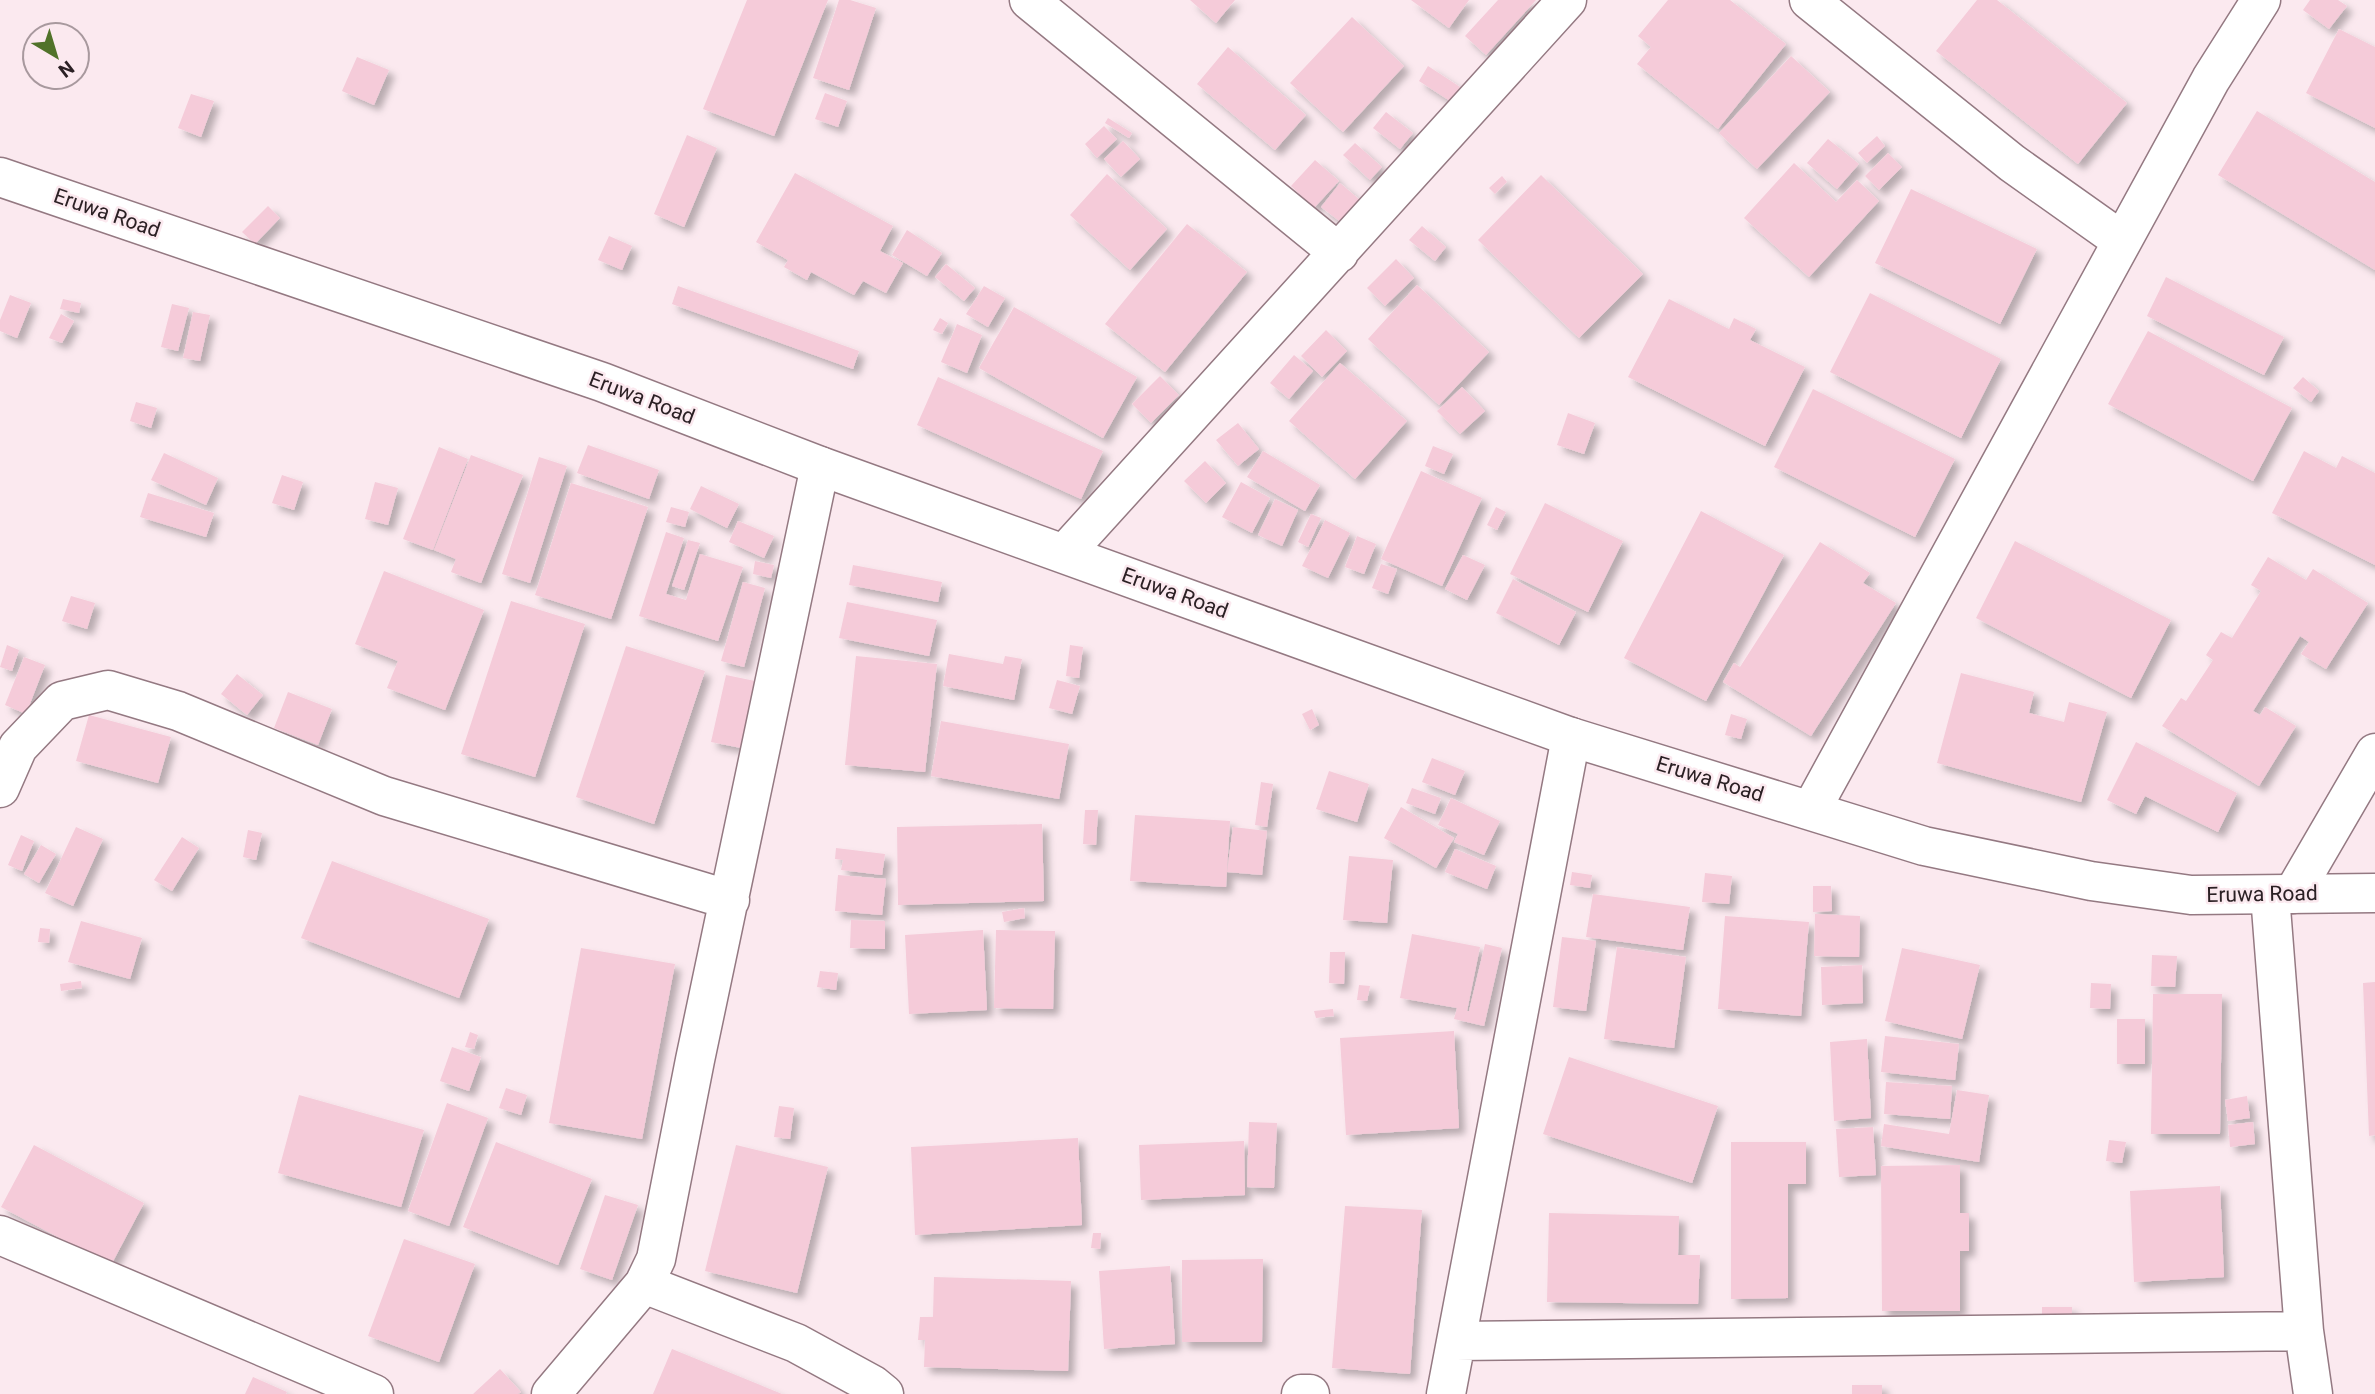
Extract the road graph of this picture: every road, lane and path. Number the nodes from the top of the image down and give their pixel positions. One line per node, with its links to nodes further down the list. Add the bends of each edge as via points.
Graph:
1 (1028, 0): 7 (street)
2 (1567, 0): 7 (street)
3 (1809, 0): 6 (street, via 2012,163)
4 (2261, 0): 6 (street, via 2211,79)
5 (0, 177): 8 (street, Eruwa Road, via 602,382)
6 (2122, 241): 13 (street)
7 (1339, 253): 9 (street)
8 (820, 467): 9 (street, Eruwa Road); 16 (street)
9 (1065, 553): 10 (street, Eruwa Road)
10 (1571, 737): 13 (street, Eruwa Road); 20 (street)
11 (2375, 752): 15 (street)
12 (0, 788): 16 (street, via 18,747 62,701 108,690 178,711 384,796)
13 (1811, 810): 15 (street, Eruwa Road, via 1924,846 2091,881 2192,895)
14 (2375, 892): 15 (street, Eruwa Road)
15 (2282, 895): 19 (street)
16 (730, 900): 18 (street, via 656,1259)
17 (0, 1235): 21 (street)
18 (644, 1284): 22 (street); 23 (street, via 796,1343)
19 (2304, 1331): 20 (street); 27 (street)
20 (1456, 1341): 26 (street)
21 (374, 1394)
22 (551, 1394)
23 (884, 1394)
24 (1301, 1394): 25 (street)
25 (1310, 1394)
26 (1446, 1394)
27 (2313, 1394)

